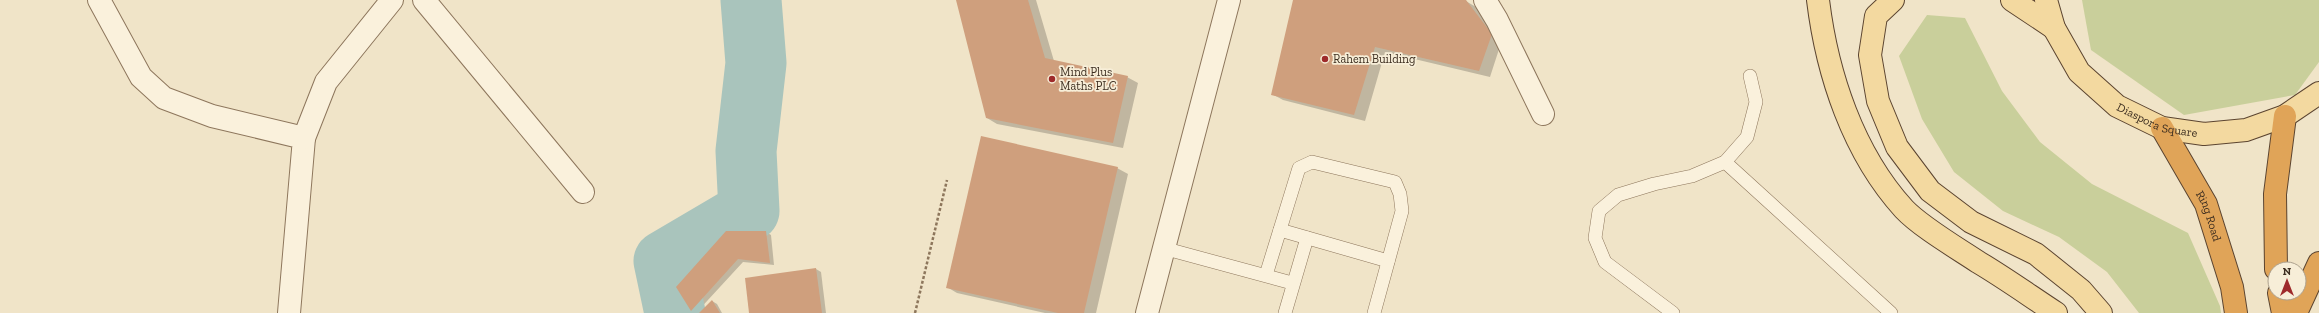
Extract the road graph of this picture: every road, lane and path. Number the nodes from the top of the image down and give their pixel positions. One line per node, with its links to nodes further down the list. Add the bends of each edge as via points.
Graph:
1 (99, 0): 16 (street, via 141,77 164,98 212,116)
2 (392, 0): 16 (street, via 326,82)
3 (424, 0): 19 (street)
4 (1229, 0): 22 (street)
5 (1485, 0): 13 (street)
6 (1818, 0): 36 (main road, via 1823,40 1842,105 1871,163 1904,210 1948,243)
7 (1893, 0): 37 (main road, via 1876,16 1870,55 1878,101 1897,147 1930,191 1971,222 2036,254 2081,290)
8 (2012, 0): 10 (main road)
9 (2046, 0): 10 (main road, Diaspora Square)
10 (2054, 28): 15 (main road, Diaspora Square, via 2079,72 2117,106)
11 (1750, 76): 17 (lane, via 1756,102 1747,137)
12 (2319, 93): 14 (main road, Diaspora Square)
13 (1543, 114)
14 (2285, 116): 15 (main road, Diaspora Square, via 2246,130 2232,132 2204,134); 24 (highway, via 2275,194)
15 (2162, 128): 38 (highway, Ring Road, via 2206,204 2232,287)
16 (304, 138): 29 (street)
17 (1725, 162): 34 (lane, via 1692,176 1618,195 1599,211 1595,238 1605,262); 35 (lane)
18 (947, 180): 30 (path)
19 (583, 192)
20 (1280, 230): 21 (lane); 23 (lane, via 1299,168 1312,162 1395,182 1400,194 1402,211); 26 (lane)
21 (1307, 238): 23 (lane); 27 (lane)
22 (1163, 248): 26 (lane); 31 (street)
23 (1388, 261): 33 (lane)
24 (2276, 261)
25 (2319, 264): 40 (highway)
26 (1266, 275): 27 (lane)
27 (1292, 284): 32 (lane)
28 (2281, 301): 39 (highway)
29 (289, 313)
30 (915, 313)
31 (1147, 313)
32 (1286, 313)
33 (1374, 313)
34 (1673, 313)
35 (1891, 313)
36 (2056, 313)
37 (2101, 313)
38 (2236, 313)
39 (2283, 313)
40 (2296, 313)

